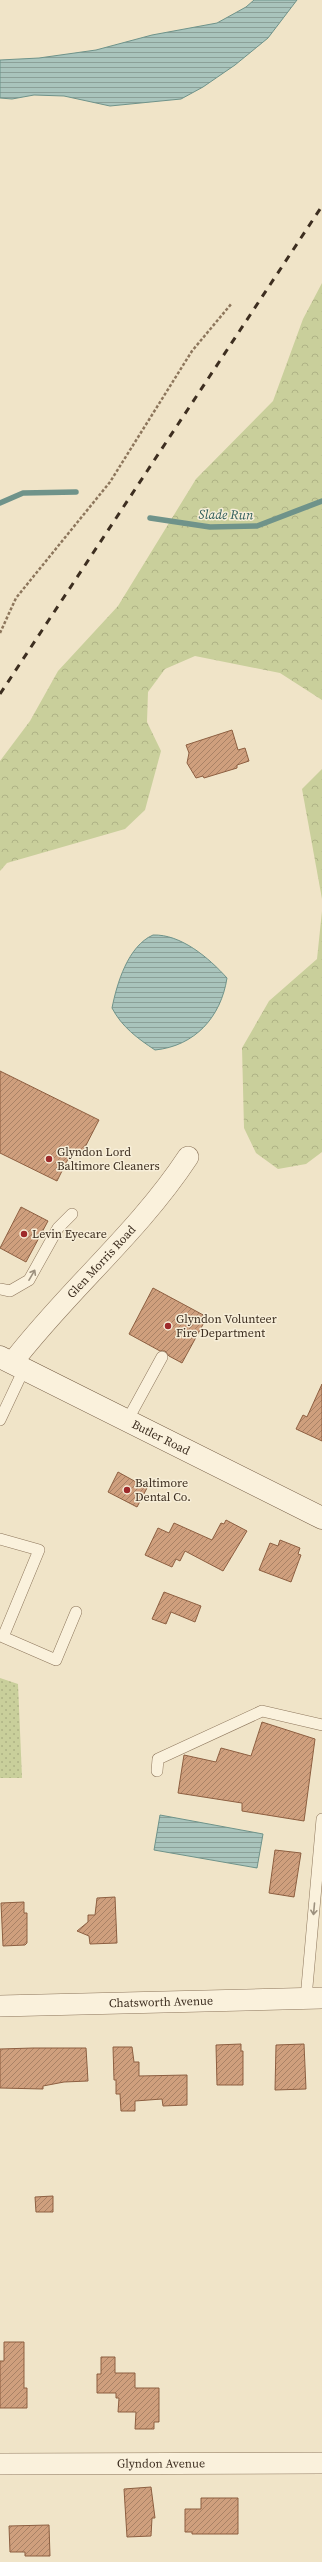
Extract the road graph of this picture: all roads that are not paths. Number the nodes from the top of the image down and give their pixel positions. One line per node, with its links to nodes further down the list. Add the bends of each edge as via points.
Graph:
1 (188, 1157): 5 (street, Glen Morris Road, via 150,1210 48,1317)
2 (72, 1214): 3 (lane, one-way to 2, via 10,1291 29,1280 58,1228)
3 (0, 1289)
4 (162, 1357): 7 (lane)
5 (12, 1363): 6 (lane); 7 (main road, Butler Road)
6 (0, 1420)
7 (127, 1421): 8 (main road, Butler Road)
8 (322, 1518)
9 (0, 1539): 10 (lane, via 39,1550 3,1637 56,1660)
10 (76, 1612)
11 (322, 1725): 12 (lane, via 262,1711 158,1759)
12 (157, 1771)
13 (322, 1825): 14 (lane, one-way to 14)
14 (314, 1998): 15 (street, Chatsworth Avenue)
15 (0, 2006)
16 (322, 2463): 17 (street, Glyndon Avenue)
17 (0, 2464)

